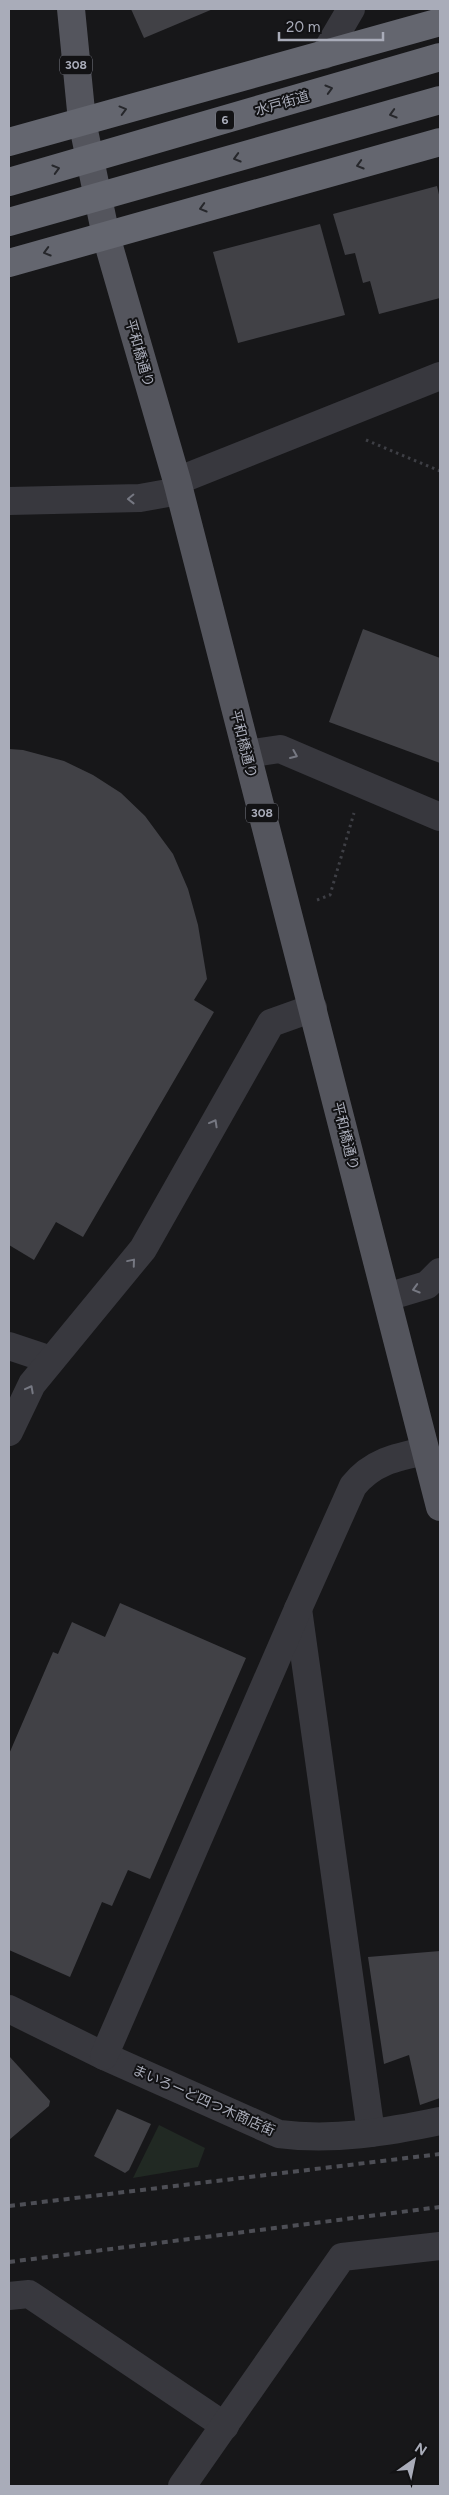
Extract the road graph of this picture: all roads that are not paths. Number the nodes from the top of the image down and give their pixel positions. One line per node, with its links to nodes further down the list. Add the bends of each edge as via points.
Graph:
1 (71, 9): 7 (main road, 平和橋通り / 308)
2 (351, 9): 4 (street)
3 (440, 22): 4 (highway)
4 (324, 55): 7 (highway, one-way to 4)
5 (440, 57): 10 (highway, 水戸街道 / 6, one-way to 5, bridge)
6 (440, 100): 11 (highway, one-way to 11, bridge)
7 (82, 121): 8 (highway); 12 (main road, 平和橋通り / 308)
8 (9, 142)
9 (440, 142): 12 (highway, one-way to 12)
10 (9, 182)
11 (9, 222)
12 (106, 236): 13 (highway, one-way to 13); 15 (main road, 平和橋通り / 308)
13 (9, 263)
14 (440, 376): 15 (street)
15 (178, 486): 16 (street, one-way to 16, via 140,498); 17 (main road, 平和橋通り / 308)
16 (9, 501)
17 (247, 754): 18 (street, one-way to 18, via 280,749); 19 (main road, 平和橋通り / 308)
18 (440, 817)
19 (313, 1008): 21 (main road, 平和橋通り / 308); 23 (street, one-way to 19, via 143,1249 271,1023)
20 (440, 1272): 21 (street, one-way to 21, via 428,1285)
21 (387, 1297): 25 (main road, 平和橋通り / 308)
22 (9, 1346): 23 (street)
23 (51, 1360): 24 (street, one-way to 23, via 32,1384)
24 (9, 1432)
25 (431, 1458): 26 (main road, 平和橋通り / 308); 27 (street, via 396,1457 363,1473 353,1486)
26 (440, 1507)
27 (298, 1609): 29 (street); 31 (street)
28 (9, 2009): 29 (street, まいろーど四つ木商店街)
29 (104, 2056): 31 (street, まいろーど四つ木商店街, via 279,2134 307,2138)
30 (440, 2121): 31 (street, まいろーど四つ木商店街)
31 (371, 2133)
32 (440, 2246): 34 (street, via 342,2257)
33 (9, 2296): 34 (street, via 29,2294)
34 (225, 2426): 35 (street)
35 (182, 2486)

